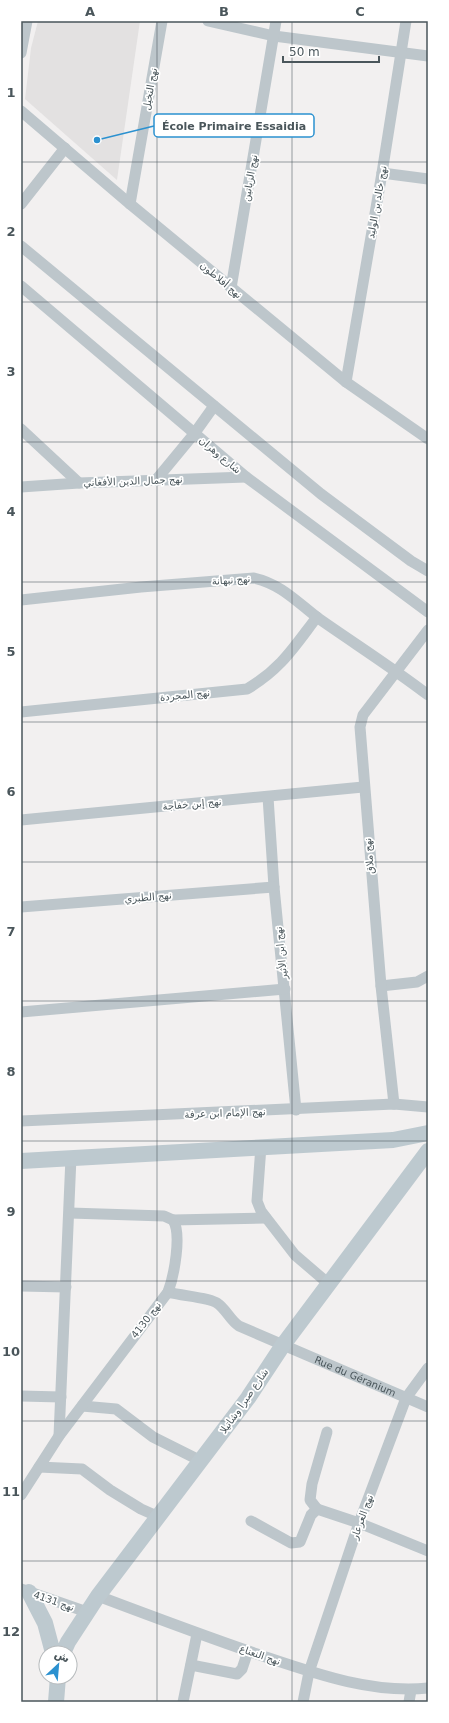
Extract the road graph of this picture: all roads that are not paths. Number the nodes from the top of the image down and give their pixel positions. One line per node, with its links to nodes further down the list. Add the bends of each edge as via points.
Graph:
1 (27, 21): 8 (street)
2 (162, 21): 15 (street, نهج النخيل)
3 (208, 21): 6 (street)
4 (276, 21): 6 (street, نهج الزياتين)
5 (406, 21): 7 (street, نهج خالد بن الوليد)
6 (274, 36): 7 (street); 18 (street, نهج الزياتين)
7 (400, 52): 9 (street); 12 (street, نهج خالد بن الوليد)
8 (21, 53)
9 (428, 56)
10 (21, 111): 11 (street, نهج أفلاطون)
11 (64, 148): 14 (street); 15 (street, نهج أفلاطون)
12 (382, 173): 13 (street); 19 (street, نهج خالد بن الوليد)
13 (428, 178)
14 (21, 204)
15 (130, 204): 18 (street, نهج أفلاطون)
16 (21, 246): 20 (street)
17 (21, 286): 22 (street, شارع وهران)
18 (231, 288): 19 (street, نهج أفلاطون)
19 (346, 382): 23 (street, نهج أفلاطون)
20 (214, 406): 22 (street); 28 (street, via 321,494)
21 (21, 429): 26 (street)
22 (194, 434): 24 (street, شارع وهران); 25 (street)
23 (428, 439)
24 (246, 477): 25 (street, نهج جمال الدين الأفغاني); 30 (street, شارع وهران)
25 (156, 480): 26 (street, نهج جمال الدين الأفغاني)
26 (79, 483): 27 (street, نهج جمال الدين الأفغاني)
27 (21, 487)
28 (428, 571)
29 (21, 600): 31 (street, نهج نبهانة, via 254,578 280,587)
30 (428, 612)
31 (318, 617): 33 (street, نهج نبهانة); 35 (street, نهج المجردة, via 280,666 247,689)
32 (428, 630): 33 (street, نهج ملاق)
33 (396, 671): 34 (street, نهج نبهانة); 36 (street, نهج ملاق, via 361,720)
34 (428, 696)
35 (21, 712)
36 (363, 787): 37 (street, نهج إبن خفاجة); 42 (street, نهج ملاق)
37 (268, 797): 38 (street, نهج إبن خفاجة); 39 (street, نهج ابن الأثير)
38 (21, 820)
39 (274, 887): 40 (street, نهج الطبري); 43 (street, نهج ابن الأثير)
40 (21, 907)
41 (428, 976): 42 (street, via 417,982)
42 (381, 986): 45 (street, نهج ملاق)
43 (285, 988): 44 (street); 47 (street, نهج ابن الأثير)
44 (21, 1012)
45 (394, 1104): 46 (street, نهج الإمام ابن عرفة); 47 (street, نهج الإمام ابن عرفة)
46 (428, 1107)
47 (296, 1110): 48 (street, نهج الإمام ابن عرفة)
48 (21, 1121)
49 (428, 1133): 50 (main road, via 392,1140)
50 (261, 1146): 52 (main road); 55 (street, via 257,1201)
51 (428, 1151): 57 (main road, شارع صبرا وشاتيلا)
52 (71, 1157): 53 (main road); 54 (street)
53 (21, 1161)
54 (70, 1213): 56 (street, via 164,1216); 59 (street)
55 (266, 1218): 56 (street); 57 (street, via 295,1255)
56 (173, 1220): 60 (street, نهج 4130, via 178,1230 172,1280)
57 (330, 1285): 61 (main road, شارع صبرا وشاتيلا)
58 (21, 1286): 59 (street)
59 (66, 1287): 64 (street)
60 (168, 1292): 61 (street, Rue du Géranium, via 212,1300 239,1326); 66 (street, نهج 4130)
61 (283, 1345): 65 (street, Rue du Géranium); 70 (main road, شارع صبرا وشاتيلا, via 248,1398)
62 (428, 1368): 65 (street, نهج العرعار)
63 (21, 1396): 64 (street)
64 (62, 1397): 69 (street)
65 (406, 1398): 67 (street, Rue du Géranium); 76 (street, نهج العرعار)
66 (82, 1406): 69 (street, نهج 4130); 70 (street, via 116,1409 153,1437)
67 (428, 1407)
68 (327, 1432): 73 (street, via 312,1484 310,1500)
69 (60, 1436): 71 (street, نهج 4130)
70 (201, 1461): 74 (main road, شارع صبرا وشاتيلا)
71 (39, 1467): 72 (street, نهج 4130); 74 (street, via 82,1468 110,1490)
72 (21, 1495)
73 (317, 1509): 75 (street, via 311,1515 300,1542 296,1544); 76 (street)
74 (159, 1517): 79 (main road, شارع صبرا وشاتيلا)
75 (251, 1521)
76 (359, 1523): 77 (street); 86 (street, نهج العرعار)
77 (428, 1551)
78 (25, 1591): 80 (street, نهج 4131); 82 (main road, via 45,1624)
79 (98, 1596): 80 (main road, شارع صبرا وشاتيلا); 81 (street, نهج النعناع)
80 (87, 1612): 83 (main road, شارع صبرا وشاتيلا)
81 (197, 1634): 84 (street, نهج النعناع); 85 (street)
82 (51, 1645)
83 (67, 1645)
84 (248, 1651): 85 (street, via 237,1674); 86 (street, نهج النعناع)
85 (191, 1665): 91 (street)
86 (309, 1672): 89 (street, نهج النعناع, via 362,1685); 92 (street, نهج العرعار)
87 (57, 1685): 90 (main road)
88 (428, 1688): 89 (street, نهج النعناع)
89 (411, 1690): 93 (street)
90 (56, 1702)
91 (183, 1702)
92 (303, 1702)
93 (409, 1702)

